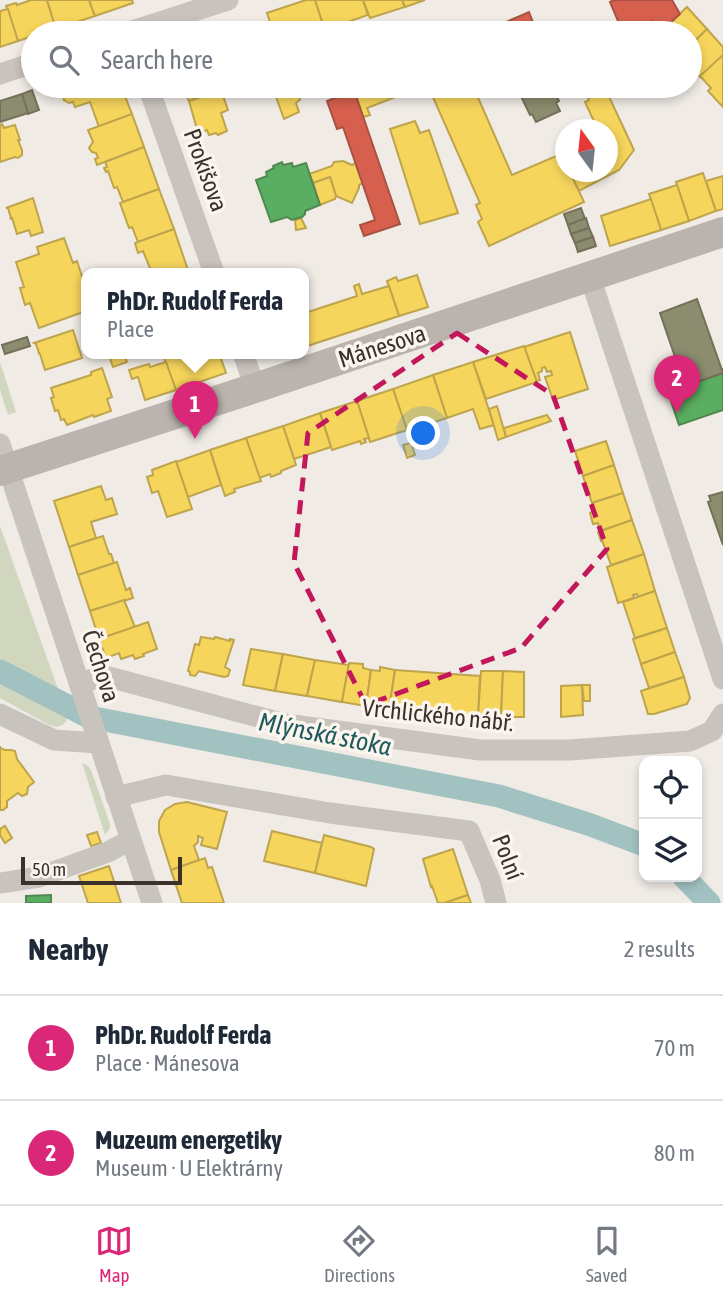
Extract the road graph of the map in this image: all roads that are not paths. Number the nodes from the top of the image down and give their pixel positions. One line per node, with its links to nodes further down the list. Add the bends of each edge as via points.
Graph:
1 (228, 0): 2 (street)
2 (164, 21)
3 (21, 67): 4 (street)
4 (0, 74)
5 (152, 98): 7 (street, Prokišova)
6 (723, 232): 8 (main road, Mánesova)
7 (212, 268)
8 (590, 277): 10 (main road, Mánesova); 12 (street)
9 (245, 359): 10 (street)
10 (255, 388): 11 (main road, Mánesova)
11 (3, 461): 13 (street, Čechova)
12 (723, 680)
13 (80, 685): 15 (street, Vrchlického nábř., via 105,677 285,724 480,750 570,750 690,741); 16 (street, Čechova)
14 (0, 714): 16 (street, via 54,740)
15 (718, 723)
16 (97, 738): 17 (street, Čechova)
17 (117, 797): 18 (street, Čechova); 21 (street, Polní, via 166,785 469,831)
18 (131, 840): 19 (street, via 39,877); 20 (street, Čechova)
19 (0, 883)
20 (152, 903)
21 (496, 903)

